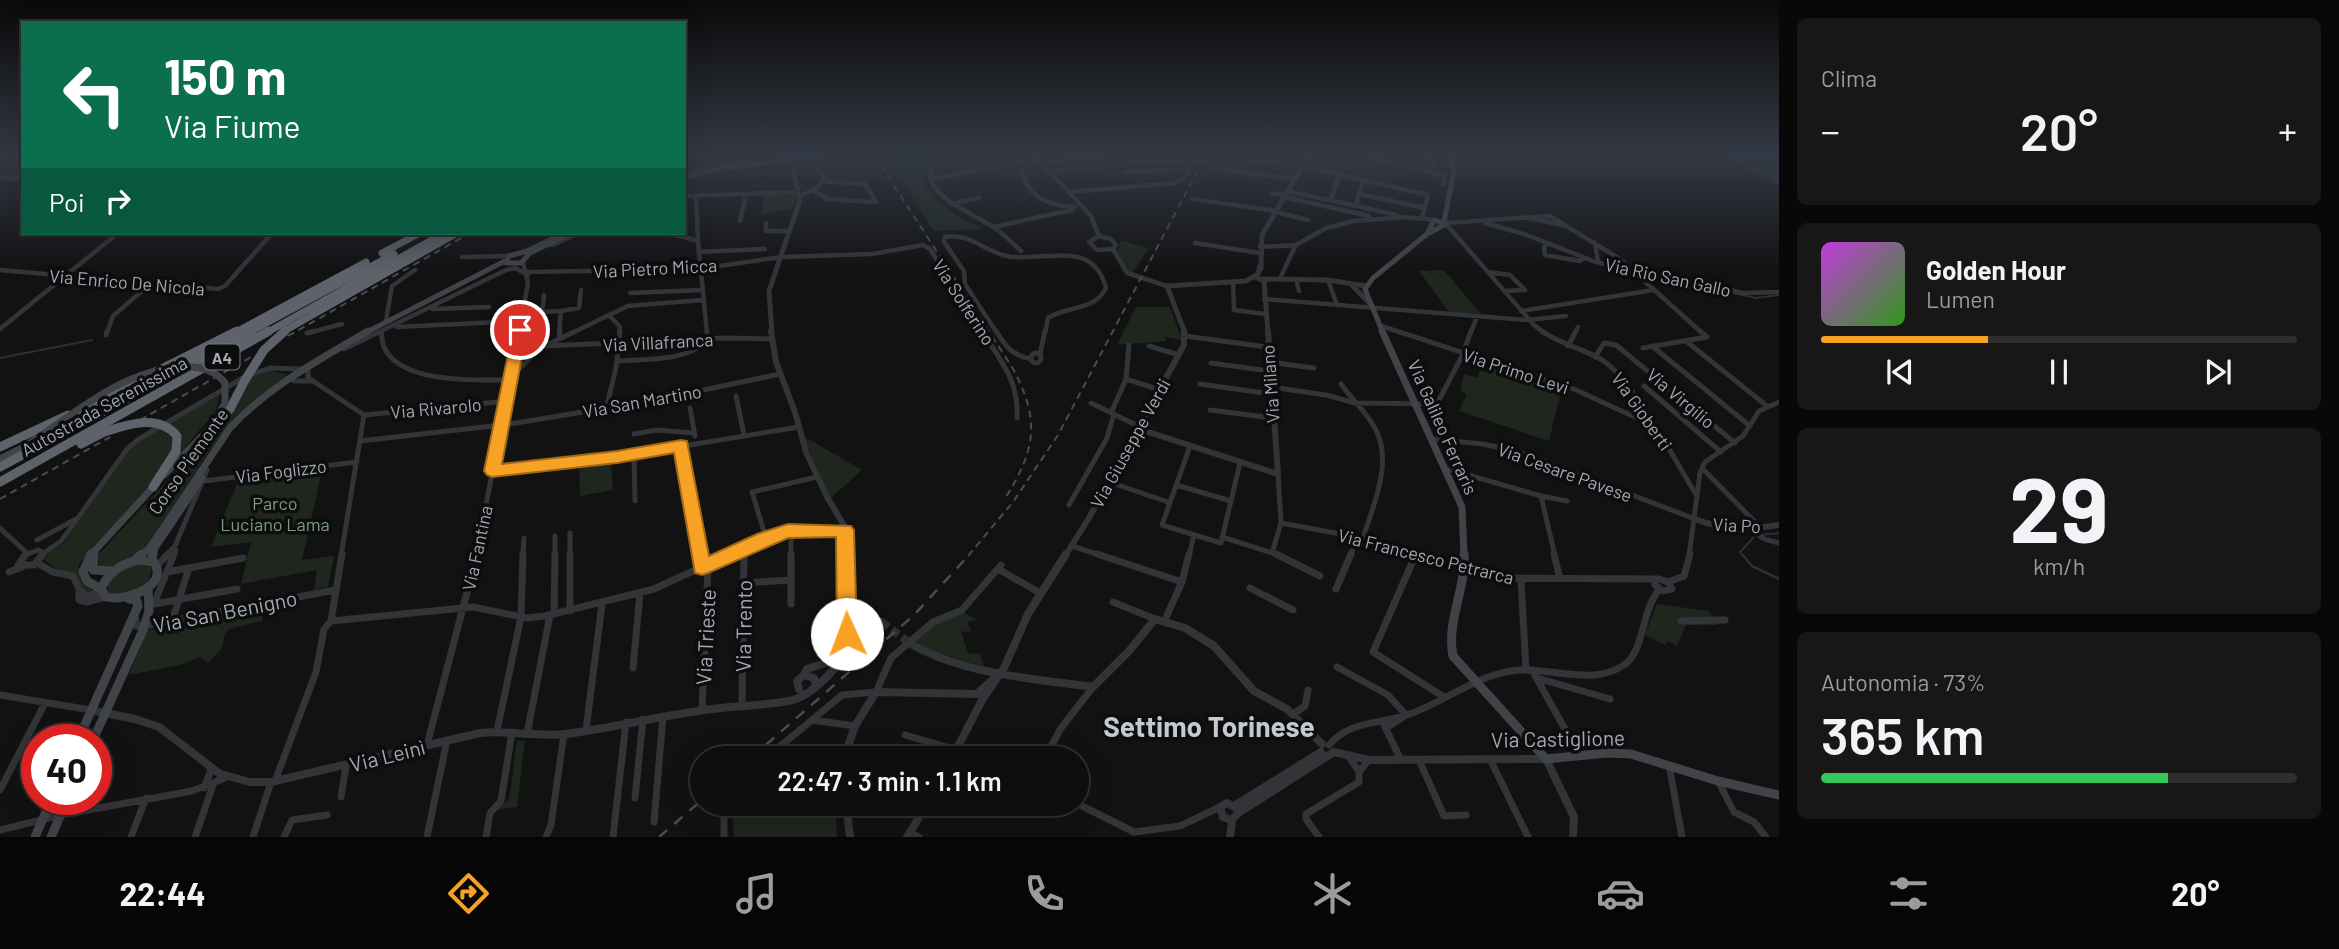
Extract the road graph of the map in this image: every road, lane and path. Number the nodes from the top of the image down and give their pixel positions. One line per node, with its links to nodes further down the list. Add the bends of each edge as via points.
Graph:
1 (744, 194): 15 (street)
2 (746, 194): 33 (street)
3 (749, 194): 14 (street)
4 (819, 194): 5 (street, via 827,199 876,202)
5 (871, 194)
6 (938, 194): 20 (street)
7 (1037, 194): 24 (street)
8 (1070, 194): 22 (street); 31 (street)
9 (1285, 194): 19 (street); 25 (street, Via Milano); 27 (street)
10 (1333, 194): 19 (street)
11 (1359, 194): 21 (street); 23 (street)
12 (1424, 194): 23 (street, via 1428,195)
13 (1449, 194): 26 (main road)
14 (799, 195): 40 (street)
15 (696, 196): 16 (street); 52 (street)
16 (686, 197)
17 (979, 198): 20 (street)
18 (1192, 199): 25 (street)
19 (1331, 200): 21 (street)
20 (951, 204): 39 (street)
21 (1356, 205): 28 (street)
22 (1076, 208): 24 (street); 31 (street)
23 (1425, 208): 30 (street)
24 (1066, 209): 39 (street)
25 (1276, 211): 32 (street); 60 (street, Via Milano)
26 (1445, 212): 36 (main road); 37 (street)
27 (1369, 216)
28 (1404, 217): 30 (street); 57 (street, via 1333,226)
29 (1521, 217): 34 (street); 38 (street); 38 (street, via 1547,215)
30 (1422, 218): 36 (street)
31 (1093, 219): 51 (street)
32 (1308, 220)
33 (740, 221)
34 (1480, 222): 37 (street); 54 (street, Via Rio San Gallo)
35 (766, 223): 40 (street, via 766,231)
36 (1441, 223): 37 (street); 76 (street, Via Gioberti); 79 (main road)
37 (1456, 223)
38 (1565, 225): 55 (street)
39 (993, 227): 62 (street)
40 (790, 231): 66 (street)
41 (116, 235): 77 (street)
42 (270, 235): 86 (street, Via Enrico De Nicola, via 223,288)
43 (416, 235): 187 (highway, via 125,390)
44 (428, 235): 193 (highway, Autostrada Serenissima / A4)
45 (440, 235): 201 (highway, Autostrada Serenissima / A4)
46 (453, 235): 117 (highway)
47 (561, 235): 64 (main road)
48 (567, 235): 56 (main road)
49 (574, 235): 56 (street)
50 (676, 235): 52 (street)
51 (1100, 236): 59 (street, via 1114,241); 63 (street, via 1089,242)
52 (698, 241): 61 (street)
53 (1195, 243): 60 (street)
54 (1548, 243): 67 (street, Via Rio San Gallo); 67 (street, via 1545,255)
55 (1595, 243): 70 (street); 75 (street)
56 (546, 245): 71 (main road)
57 (1296, 245): 60 (street); 80 (street)
58 (765, 249): 61 (street)
59 (1112, 249): 63 (street); 87 (street, via 1130,275)
60 (1260, 250): 82 (street, Via Milano)
61 (698, 251): 72 (street)
62 (1021, 251)
63 (1093, 253): 68 (street)
64 (518, 254): 69 (main road); 71 (main road, via 525,256)
65 (462, 257): 69 (street)
66 (781, 257): 72 (street, Via Pietro Micca); 123 (street, via 769,294); 170 (street, Via Solferino, via 928,247 1013,380)
67 (1584, 258): 70 (street, Via Rio San Gallo)
68 (1084, 260): 68 (street, via 1101,274 1104,293 1087,307 1051,316 1040,361 1010,352 965,284 964,271 943,240 949,235 961,236 1010,257 1051,254)
69 (508, 261): 71 (main road); 78 (main road, Corso Piemonte); 112 (main road, Corso Piemonte)
70 (1598, 262): 75 (street, Via Rio San Gallo)
71 (525, 267): 72 (street, Via Pietro Micca); 95 (street, Corso Piemonte, via 509,269); 111 (street, Via Fantina)
72 (699, 269): 90 (street)
73 (0, 270): 77 (street, Via Enrico De Nicola)
74 (415, 270): 112 (street, via 392,286)
75 (1633, 271): 91 (street); 94 (street, Via Rio San Gallo, via 1742,293)
76 (1488, 272): 93 (street, Via Gioberti); 93 (street, via 1506,272 1518,278 1525,290)
77 (65, 276): 86 (street, Via Enrico De Nicola); 116 (street)
78 (482, 278): 95 (street); 112 (main road, Corso Piemonte)
79 (1373, 278): 85 (street); 88 (main road)
80 (1279, 279): 81 (street); 82 (street)
81 (1296, 279): 83 (street); 92 (street)
82 (1259, 280): 84 (street); 98 (street, Via Milano)
83 (1328, 280): 85 (street); 100 (street)
84 (1234, 282): 87 (street); 107 (street, via 1234,310)
85 (1346, 282): 88 (street); 101 (street, via 1359,290)
86 (150, 284): 119 (street, via 113,316)
87 (1167, 286): 120 (street)
88 (1366, 286): 101 (main road, Via Galileo Ferraris)
89 (581, 290): 104 (street, via 579,309)
90 (701, 290): 96 (street); 99 (street)
91 (1654, 290): 105 (street); 124 (street, via 1707,337)
92 (1299, 291)
93 (1504, 291): 105 (street, Via Gioberti)
94 (1779, 292)
95 (461, 293): 103 (street, Corso Piemonte)
96 (630, 293)
97 (544, 295): 104 (street, via 542,312)
98 (1264, 297): 100 (street); 107 (street, Via Milano)
99 (702, 300): 106 (street, via 637,304); 122 (street)
100 (1337, 305): 101 (street)
101 (1370, 306): 108 (street); 114 (main road, Via Galileo Ferraris)
102 (489, 307): 103 (street)
103 (429, 309): 112 (street, Corso Piemonte)
104 (561, 311): 121 (street)
105 (1521, 311): 110 (street, Via Gioberti)
106 (609, 314): 121 (street); 125 (street, via 620,325)
107 (1265, 314): 131 (street, Via Milano)
108 (1477, 316): 110 (street); 134 (street)
109 (1566, 316): 110 (street)
110 (1530, 320): 128 (street, Via Gioberti)
111 (523, 321): 112 (street); 132 (street, Via Fantina)
112 (389, 322): 144 (main road, Corso Piemonte); 144 (main road, Corso Piemonte); 151 (street, via 382,341 392,358 426,376)
113 (342, 324): 118 (street)
114 (1379, 325): 134 (street, Via Primo Levi); 160 (main road, Via Galileo Ferraris)
115 (1578, 327): 128 (street)
116 (0, 329)
117 (286, 330): 177 (highway, bridge, via 257,358 230,410)
118 (307, 333)
119 (106, 335)
120 (1185, 336): 131 (street); 135 (street, Via Giuseppe Verdi)
121 (559, 339): 130 (street)
122 (708, 339): 123 (street, Via Villafranca); 125 (street, Via Villafranca); 139 (street, via 705,346 692,352)
123 (772, 339): 147 (street)
124 (1686, 341): 129 (street); 164 (street)
125 (618, 345): 130 (street, Via Villafranca); 139 (street)
126 (1129, 345): 150 (street)
127 (1149, 346): 135 (street)
128 (1568, 346): 138 (street, Via Gioberti)
129 (1652, 346): 133 (street); 174 (street)
130 (542, 347): 132 (street, Via Villafranca); 137 (street)
131 (1267, 347): 140 (street, Via Milano)
132 (515, 348): 136 (street, Via Fantina)
133 (1643, 348)
134 (1463, 353): 160 (street, via 1437,404); 172 (street, Via Primo Levi, via 1576,390)
135 (1180, 355): 156 (street, Via Giuseppe Verdi)
136 (514, 356): 137 (street); 151 (street, Via Fantina)
137 (532, 357): 151 (street)
138 (1595, 357): 172 (street, Via Gioberti, via 1621,375); 184 (street, Via Virgilio, via 1604,343 1616,345)
139 (617, 361): 166 (street)
140 (1268, 362): 142 (street); 145 (street, Via Milano)
141 (1210, 363): 145 (street)
142 (1314, 368)
143 (286, 369): 144 (street); 146 (street); 149 (street)
144 (308, 369): 149 (main road, Corso Piemonte); 152 (street)
145 (1269, 371): 157 (street, Via Milano)
146 (252, 374)
147 (780, 374): 166 (street, Via San Martino); 175 (street)
148 (243, 378): 213 (street, via 127,449)
149 (291, 379): 152 (street); 196 (main road, Corso Piemonte, via 251,412); 239 (main road, Corso Piemonte, via 253,405 230,428 149,549)
150 (1126, 379): 156 (street); 168 (street)
151 (509, 380): 159 (street, Via Fantina)
152 (313, 381): 169 (street)
153 (1200, 384): 157 (street)
154 (1348, 384): 163 (street, via 1341,384)
155 (1644, 386): 188 (street)
156 (1160, 390): 176 (street, Via Giuseppe Verdi)
157 (1271, 391): 163 (street, via 1326,395); 171 (street, Via Milano)
158 (736, 396): 180 (street)
159 (507, 401): 169 (street, Via Rivarolo); 173 (street, Via Fantina)
160 (1415, 402): 163 (street); 181 (main road, Via Galileo Ferraris)
161 (1779, 402): 164 (street)
162 (1091, 403): 168 (street)
163 (1354, 403): 224 (street, via 1377,433 1383,456 1376,497)
164 (1766, 406): 174 (street)
165 (690, 408): 178 (street)
166 (606, 409): 173 (street, Via San Martino)
167 (1210, 410): 171 (street)
168 (1112, 413): 176 (street); 212 (street, via 1107,438)
169 (365, 415): 182 (street)
170 (1017, 418)
171 (1273, 418): 198 (street, Via Milano)
172 (1650, 424): 207 (street, Via Gioberti)
173 (503, 426): 182 (street, Via San Martino); 197 (street, Via Fantina)
174 (1750, 426): 184 (street)
175 (799, 427): 180 (street); 199 (street)
176 (1140, 428): 186 (street); 202 (street, Via Giuseppe Verdi)
177 (208, 430): 190 (main road, bridge, via 227,399 225,383 211,371 172,367 115,384); 204 (main road)
178 (694, 433): 179 (street, via 657,430); 183 (street)
179 (634, 434)
180 (744, 435): 183 (street)
181 (1431, 439): 194 (main road, Via Galileo Ferraris); 214 (street, Via Cesare Pavese, via 1519,452)
182 (360, 441): 191 (street)
183 (696, 443): 185 (street)
184 (1735, 443): 188 (street)
185 (681, 445): 189 (street); 242 (street, Via Trieste)
186 (1190, 446): 192 (street); 203 (street)
187 (0, 447)
188 (1721, 452): 195 (street)
189 (634, 454): 197 (street); 208 (street)
190 (0, 459)
191 (357, 462): 200 (street, Via Foglizzo); 260 (street)
192 (1240, 463): 198 (street); 209 (street)
193 (0, 467)
194 (1444, 468): 206 (street); 244 (main road, Via Galileo Ferraris, via 1464,516)
195 (1702, 468): 207 (street); 221 (street)
196 (207, 470): 200 (street); 241 (main road, Corso Piemonte, via 155,548)
197 (492, 471): 270 (street, Via Fantina)
198 (1278, 474): 215 (street)
199 (817, 477): 218 (street); 226 (street, via 752,492)
200 (204, 481): 233 (street)
201 (0, 482)
202 (1109, 482): 211 (street); 230 (street, Via Giuseppe Verdi)
203 (1176, 485): 209 (street); 211 (street)
204 (153, 487): 205 (highway, bridge, via 179,440 162,425 132,424 104,432); 232 (main road)
205 (0, 489)
206 (1541, 496): 210 (street); 248 (street)
207 (1697, 496): 214 (street)
208 (635, 501)
209 (1231, 501): 228 (street)
210 (1567, 501)
211 (1168, 502): 222 (street, via 1162,525)
212 (1069, 505)
213 (78, 518): 227 (street); 235 (street, via 61,541)
214 (1695, 519): 221 (street, Via Po); 253 (street, via 1684,576)
215 (1281, 523): 224 (street, Via Francesco Petrarca); 236 (street)
216 (1779, 525): 221 (street, Via Po)
217 (0, 527): 234 (street)
218 (845, 530): 219 (street); 287 (street, via 847,641)
219 (791, 531): 226 (street); 249 (street)
220 (570, 533): 272 (street)
221 (1760, 533): 229 (street)
222 (1194, 535): 228 (street); 252 (street)
223 (555, 536): 273 (street)
224 (1360, 537): 237 (street, Via Francesco Petrarca); 258 (street)
225 (524, 538): 274 (street)
226 (766, 538): 231 (street)
227 (37, 540)
228 (1221, 540): 236 (street)
229 (1778, 545)
230 (1072, 546): 252 (street); 263 (street, Via Giuseppe Verdi)
231 (744, 548): 242 (street); 254 (street, Via Trento)
232 (94, 550): 245 (main road, via 93,570); 261 (main road, via 83,572)
233 (171, 551): 241 (street); 246 (street, via 176,550)
234 (27, 553): 235 (street); 240 (street, via 20,566)
235 (44, 553): 240 (street)
236 (1272, 553): 247 (street)
237 (1416, 554): 244 (street, Via Francesco Petrarca); 296 (street, via 1373,652)
238 (243, 558): 243 (street)
239 (134, 561): 241 (main road); 245 (main road)
240 (37, 563): 261 (street, via 74,576 86,596)
241 (154, 563): 255 (main road, Corso Piemonte, via 157,576)
242 (705, 566): 262 (street); 301 (street, Via Trieste)
243 (189, 568): 246 (street); 265 (street)
244 (1465, 569): 250 (street, Via Francesco Petrarca); 289 (main road, Via Galileo Ferraris, via 1450,648)
245 (113, 571): 261 (main road)
246 (167, 572): 265 (street, via 154,604)
247 (1320, 576)
248 (1560, 579): 250 (street, Via Francesco Petrarca); 251 (street, Via Francesco Petrarca)
249 (791, 580): 254 (street); 268 (street)
250 (1521, 580): 285 (street)
251 (1655, 581): 253 (street, Via Francesco Petrarca); 259 (street)
252 (1182, 582): 275 (street)
253 (1668, 582): 259 (street, via 1671,591)
254 (744, 583): 299 (street, Via Trento)
255 (148, 587): 264 (main road); 281 (main road)
256 (1250, 588): 271 (street)
257 (237, 589): 265 (street)
258 (1336, 589)
259 (1660, 589): 285 (street, via 1652,597 1624,665 1581,677)
260 (335, 590): 277 (street, Via San Benigno); 278 (street)
261 (103, 593): 264 (main road)
262 (640, 593): 267 (street); 284 (street)
263 (1040, 593): 286 (street, Via Giuseppe Verdi); 293 (street, via 1000,567 962,610 933,622 891,658)
264 (125, 599): 269 (main road, via 137,601)
265 (179, 599): 277 (street)
266 (1113, 602): 275 (street)
267 (601, 604): 272 (street); 314 (street)
268 (791, 604)
269 (138, 606): 281 (street, Via San Benigno, via 134,624); 300 (main road)
270 (464, 608): 274 (street); 278 (street); 321 (street, Via Fantina)
271 (1293, 610)
272 (570, 611): 273 (street)
273 (552, 615): 274 (street); 317 (street)
274 (521, 617): 315 (street)
275 (1159, 620): 290 (street); 303 (street, via 1210,643 1254,691)
276 (1725, 620): 279 (street)
277 (172, 621): 281 (street, Via San Benigno)
278 (331, 621): 340 (street, via 324,629 316,672)
279 (1681, 621)
280 (882, 622): 287 (street, via 862,625 853,647)
281 (144, 626): 302 (main road)
282 (913, 645): 286 (street)
283 (1337, 667): 304 (street, via 1388,695)
284 (633, 668)
285 (1529, 670): 288 (street); 289 (street)
286 (999, 674): 290 (street); 295 (street, Via Giuseppe Verdi)
287 (814, 677): 292 (street, Via Leinì, via 814,690); 292 (street, via 797,681)
288 (1537, 678): 297 (street); 329 (street)
289 (1475, 680): 296 (street); 331 (main road, Via Galileo Ferraris)
290 (1093, 687): 326 (street)
291 (1308, 690): 303 (street, via 1305,706)
292 (802, 691): 299 (street, Via Leinì, via 800,698)
293 (876, 692): 295 (street); 307 (street, via 842,695); 312 (street)
294 (0, 695): 298 (street, Via Leinì)
295 (980, 696): 325 (street, Via Giuseppe Verdi)
296 (1444, 696): 304 (street)
297 (1610, 699)
298 (46, 703): 300 (street, Via Leinì); 344 (street)
299 (742, 704): 301 (street, Via Leinì)
300 (91, 710): 302 (street, Via Leinì); 310 (main road)
301 (702, 710): 305 (street, Via Leinì)
302 (104, 713): 311 (main road); 337 (street, Via Leinì, via 160,728)
303 (1293, 714): 327 (street)
304 (1406, 715): 308 (street); 313 (street)
305 (663, 716): 306 (street, Via Leinì); 362 (street)
306 (643, 719): 309 (street, Via Leinì); 348 (street)
307 (812, 720): 312 (street); 322 (street)
308 (1377, 721): 313 (street); 327 (street, via 1360,725)
309 (626, 722): 314 (street, Via Leinì); 375 (street)
310 (85, 724)
311 (100, 724)
312 (855, 726): 323 (street)
313 (1385, 728): 333 (street)
314 (586, 730): 318 (street, Via Leinì)
315 (497, 731): 316 (street, Via Leinì); 320 (street, Via Leinì)
316 (512, 732): 317 (street, Via Leinì); 373 (street, via 500,800 490,813)
317 (527, 734): 318 (street, Via Leinì)
318 (564, 734): 374 (street)
319 (905, 735): 324 (street)
320 (447, 740): 321 (street, Via Leinì); 372 (street)
321 (427, 745): 336 (street, Via Leinì)
322 (781, 746)
323 (848, 746)
324 (935, 746)
325 (957, 746)
326 (1051, 746)
327 (1327, 750): 328 (street, Via Castiglione); 353 (street)
328 (1348, 755): 332 (street, Via Castiglione); 338 (street)
329 (1580, 757): 331 (main road, Via Castiglione); 335 (main road, Via Castiglione, via 1621,752)
330 (1490, 759): 331 (street, Via Castiglione); 334 (street, Via Castiglione); 381 (street)
331 (1546, 759): 382 (street, via 1574,817)
332 (1369, 760): 333 (street, Via Castiglione); 338 (street)
333 (1401, 760): 334 (street, Via Castiglione)
334 (1419, 760): 357 (street, via 1444,816)
335 (1669, 765): 341 (main road, Via Castiglione); 383 (street)
336 (346, 766): 340 (street, Via Leinì); 346 (street)
337 (212, 770): 339 (street, Via Leinì); 343 (street)
338 (1359, 772): 380 (street, via 1359,782 1306,814)
339 (225, 778): 340 (street, Via Leinì, via 244,783); 342 (street)
340 (273, 781): 370 (street)
341 (1718, 781): 345 (main road, Via Castiglione); 384 (street, via 1734,812 1755,822)
342 (213, 785): 343 (street); 369 (street)
343 (204, 788): 347 (street)
344 (0, 790)
345 (1779, 795)
346 (341, 797)
347 (146, 798): 349 (street); 368 (street)
348 (635, 798)
349 (112, 805)
350 (1220, 807): 353 (street, via 1224,803); 353 (street, via 1223,817); 364 (street, via 1180,826)
351 (1089, 811): 352 (street)
352 (1093, 813): 364 (street, via 1127,830)
353 (1235, 813): 379 (street)
354 (44, 815): 361 (main road)
355 (61, 815): 361 (street); 367 (main road)
356 (327, 815): 371 (street, via 292,820)
357 (1466, 815)
358 (724, 816): 376 (street)
359 (848, 816): 377 (street)
360 (920, 816): 365 (street)
361 (42, 820): 363 (street); 366 (main road)
362 (654, 822)
363 (0, 830)
364 (1147, 834)
365 (908, 835): 378 (street)
366 (35, 837)
367 (51, 837)
368 (131, 837)
369 (195, 837)
370 (253, 837)
371 (284, 837)
372 (427, 837)
373 (486, 837)
374 (546, 837)
375 (613, 837)
376 (724, 837)
377 (850, 837)
378 (919, 837)
379 (1230, 837)
380 (1319, 837)
381 (1528, 837)
382 (1573, 837)
383 (1682, 837)
384 (1766, 837)

